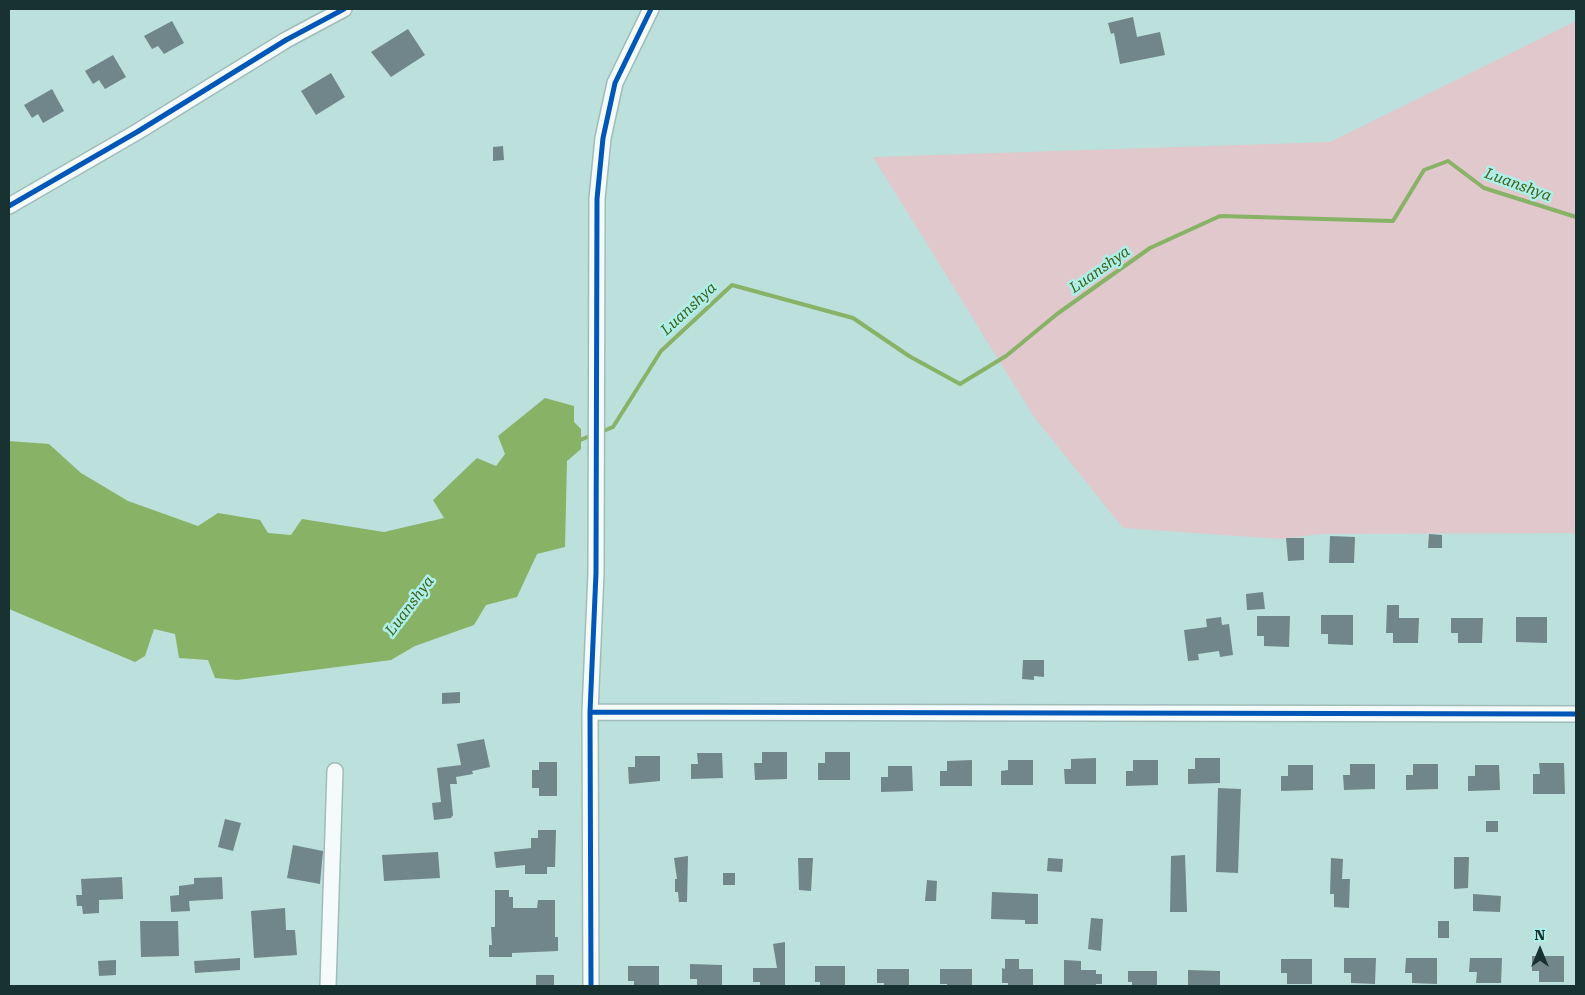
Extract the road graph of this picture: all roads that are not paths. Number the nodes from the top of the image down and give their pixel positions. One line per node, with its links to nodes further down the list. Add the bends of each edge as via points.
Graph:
1 (344, 9): 3 (street, via 286,40)
2 (651, 9): 4 (street, via 615,83 603,138 597,199 596,573)
3 (9, 206)
4 (590, 712): 5 (street); 8 (street)
5 (1576, 714)
6 (334, 772): 7 (street)
7 (328, 986)
8 (591, 986)

